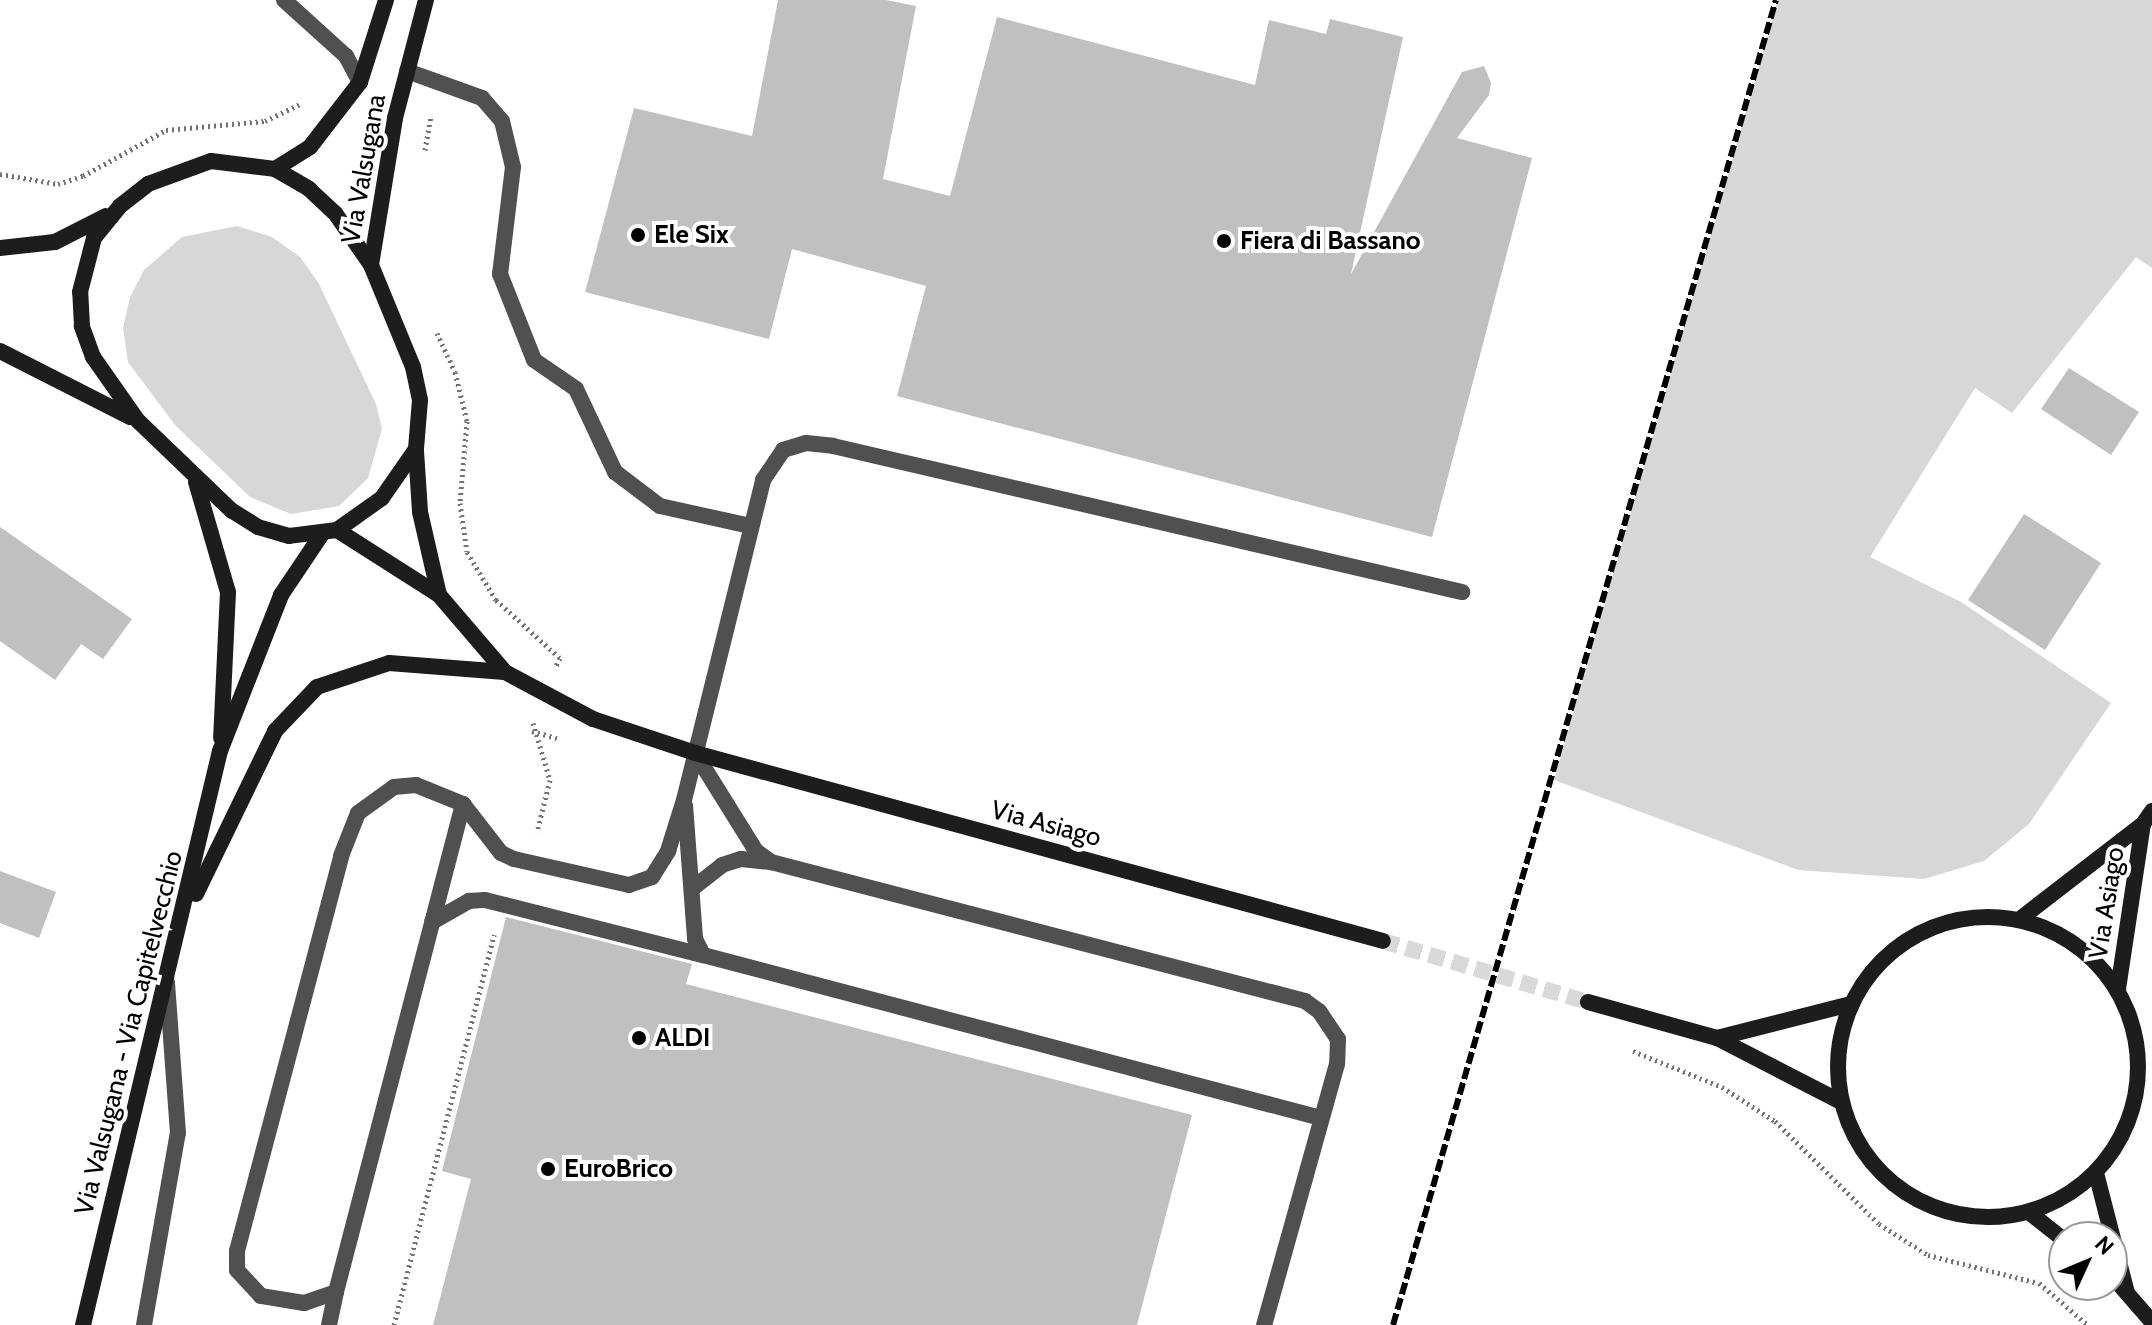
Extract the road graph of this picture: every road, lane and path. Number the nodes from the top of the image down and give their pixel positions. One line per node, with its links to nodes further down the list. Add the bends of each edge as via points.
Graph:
1 (284, 0): 5 (lane, via 346,56)
2 (386, 0): 5 (main road)
3 (426, 0): 4 (main road, Via Valsugana)
4 (407, 71): 9 (main road, Via Valsugana); 15 (lane, via 482,98 502,121 513,167 500,274 534,360 576,389 615,472 660,506)
5 (360, 82): 6 (main road, via 310,147)
6 (275, 169): 7 (main road, via 211,161 148,184); 9 (main road, via 335,213)
7 (120, 206): 8 (main road, via 55,242); 12 (main road, via 94,238 85,261 82,326 93,357)
8 (0, 248)
9 (371, 265): 13 (main road, Via Valsugana, via 413,367 420,400)
10 (435, 330): 19 (path, via 465,407 468,453 460,503 467,552 496,600 560,658)
11 (0, 351): 12 (main road)
12 (138, 421): 14 (main road)
13 (416, 449): 16 (main road, via 382,498); 18 (main road, Via Valsugana, via 420,512)
14 (196, 482): 16 (main road, via 258,527 289,536); 22 (main road, via 228,592)
15 (750, 526): 17 (lane, via 763,480 783,450 806,443); 23 (lane)
16 (330, 532): 18 (main road); 22 (main road, via 281,595)
17 (1462, 592)
18 (439, 595): 20 (main road)
19 (558, 662)
20 (505, 672): 23 (main road, Via Asiago, via 593,719); 31 (main road, via 389,663 317,687 275,731)
21 (533, 722): 27 (path, via 550,780)
22 (220, 751): 31 (main road, Via Valsugana - Via Capitelvecchio)
23 (695, 753): 24 (lane); 28 (lane, via 756,851); 34 (main road, Via Asiago)
24 (684, 800): 25 (lane, via 660,867 652,877 629,885 501,853); 29 (lane)
25 (463, 804): 32 (lane); 48 (lane, via 443,792 394,787 358,813 341,856 237,1251 237,1270 261,1296 304,1303)
26 (2147, 818): 30 (main road, Via Asiago); 37 (main road, Via Asiago)
27 (535, 844)
28 (771, 862): 29 (lane, via 741,859 722,865); 43 (lane, via 1305,1001 1319,1011 1338,1039 1337,1064)
29 (693, 888): 35 (lane, via 695,939)
30 (2020, 919): 37 (main road, Via Asiago, via 2058,933 2092,957); 39 (main road, Via Asiago, via 1969,916 1920,931 1879,962)
31 (183, 921): 36 (main road, Via Valsugana - Via Capitelvecchio)
32 (432, 922): 35 (lane, via 469,901 485,900); 48 (lane)
33 (496, 927): 54 (path)
34 (1383, 941)
35 (703, 955): 43 (lane)
36 (167, 980): 51 (main road, Via Valsugana - Via Capitelvecchio); 52 (lane, via 178,1133)
37 (2118, 989): 44 (main road, Via Asiago, via 2136,1035 2139,1085 2125,1132)
38 (1588, 1002): 40 (main road)
39 (1850, 1004): 40 (main road); 42 (main road, Via Asiago, via 1839,1035)
40 (1717, 1038): 42 (main road)
41 (1622, 1047): 56 (path, via 1722,1087 1775,1121 1879,1224 1928,1255 2039,1283)
42 (1841, 1102): 45 (main road, Via Asiago, via 1859,1147 1892,1184 1934,1209 1982,1219)
43 (1321, 1118): 55 (lane)
44 (2096, 1173): 45 (main road, Via Asiago, via 2066,1197); 46 (main road)
45 (2030, 1213): 47 (main road)
46 (2108, 1221)
47 (2048, 1227)
48 (336, 1292): 53 (lane)
49 (2128, 1292): 50 (main road)
50 (2152, 1322)
51 (83, 1325)
52 (144, 1325)
53 (329, 1325)
54 (394, 1325)
55 (1264, 1325)
56 (2088, 1325)

